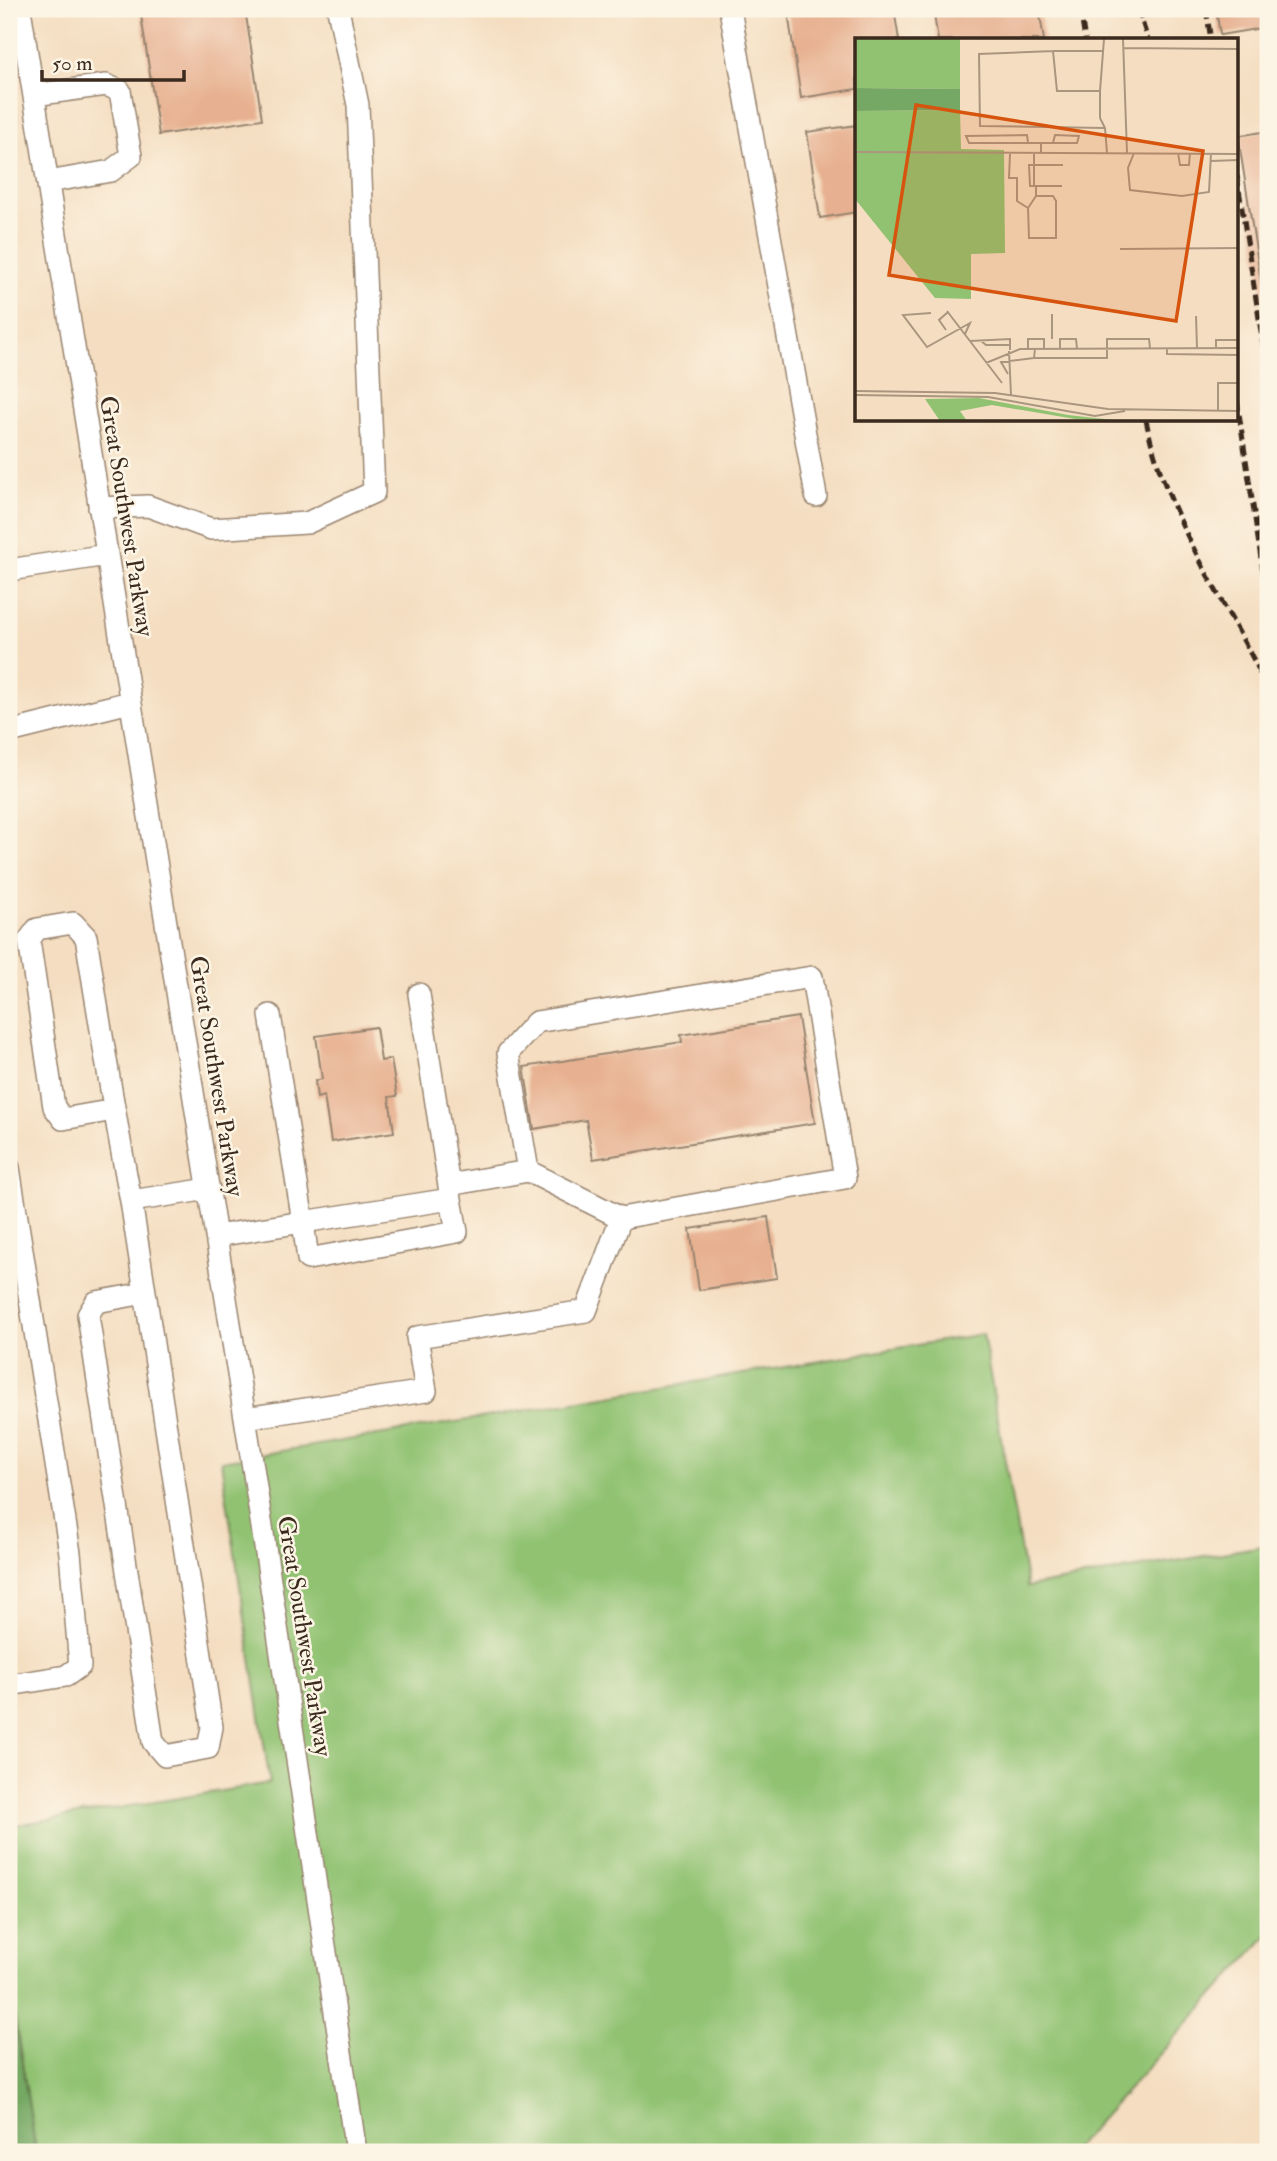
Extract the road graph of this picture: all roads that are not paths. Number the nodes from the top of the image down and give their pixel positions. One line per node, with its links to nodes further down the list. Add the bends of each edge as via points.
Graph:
1 (20, 9): 4 (street, Great Southwest Parkway)
2 (338, 9): 7 (street, via 358,105 374,492 307,523 211,529 148,506)
3 (730, 9): 6 (street)
4 (34, 95): 5 (street, Great Southwest Parkway); 5 (street, via 106,85 120,91 131,156 111,171)
5 (48, 183): 7 (street, Great Southwest Parkway)
6 (816, 496)
7 (99, 508): 8 (street, Great Southwest Parkway)
8 (107, 555): 9 (street); 10 (street, Great Southwest Parkway)
9 (9, 570)
10 (130, 702): 11 (street); 17 (street, Great Southwest Parkway)
11 (9, 732)
12 (419, 994): 18 (street)
13 (270, 1015): 21 (street)
14 (114, 1111): 14 (street, via 86,937 73,923 37,929 29,940 54,1107 63,1119); 19 (street)
15 (9, 1168): 25 (street, via 70,1553 79,1666 66,1676)
16 (528, 1171): 18 (street); 20 (street); 20 (street, via 508,1053 536,1021 812,977 845,1178)
17 (209, 1189): 19 (street); 22 (street, Great Southwest Parkway)
18 (450, 1192): 21 (street); 21 (street, via 457,1232 308,1259)
19 (131, 1201): 23 (street)
20 (621, 1218): 24 (street, via 586,1311 417,1337 426,1391)
21 (303, 1222): 22 (street)
22 (216, 1236): 24 (street, Great Southwest Parkway)
23 (145, 1293): 23 (street, via 212,1727 208,1748 165,1756 153,1742 88,1315 96,1302)
24 (245, 1418): 26 (street, Great Southwest Parkway)
25 (9, 1685)
26 (356, 2152)

